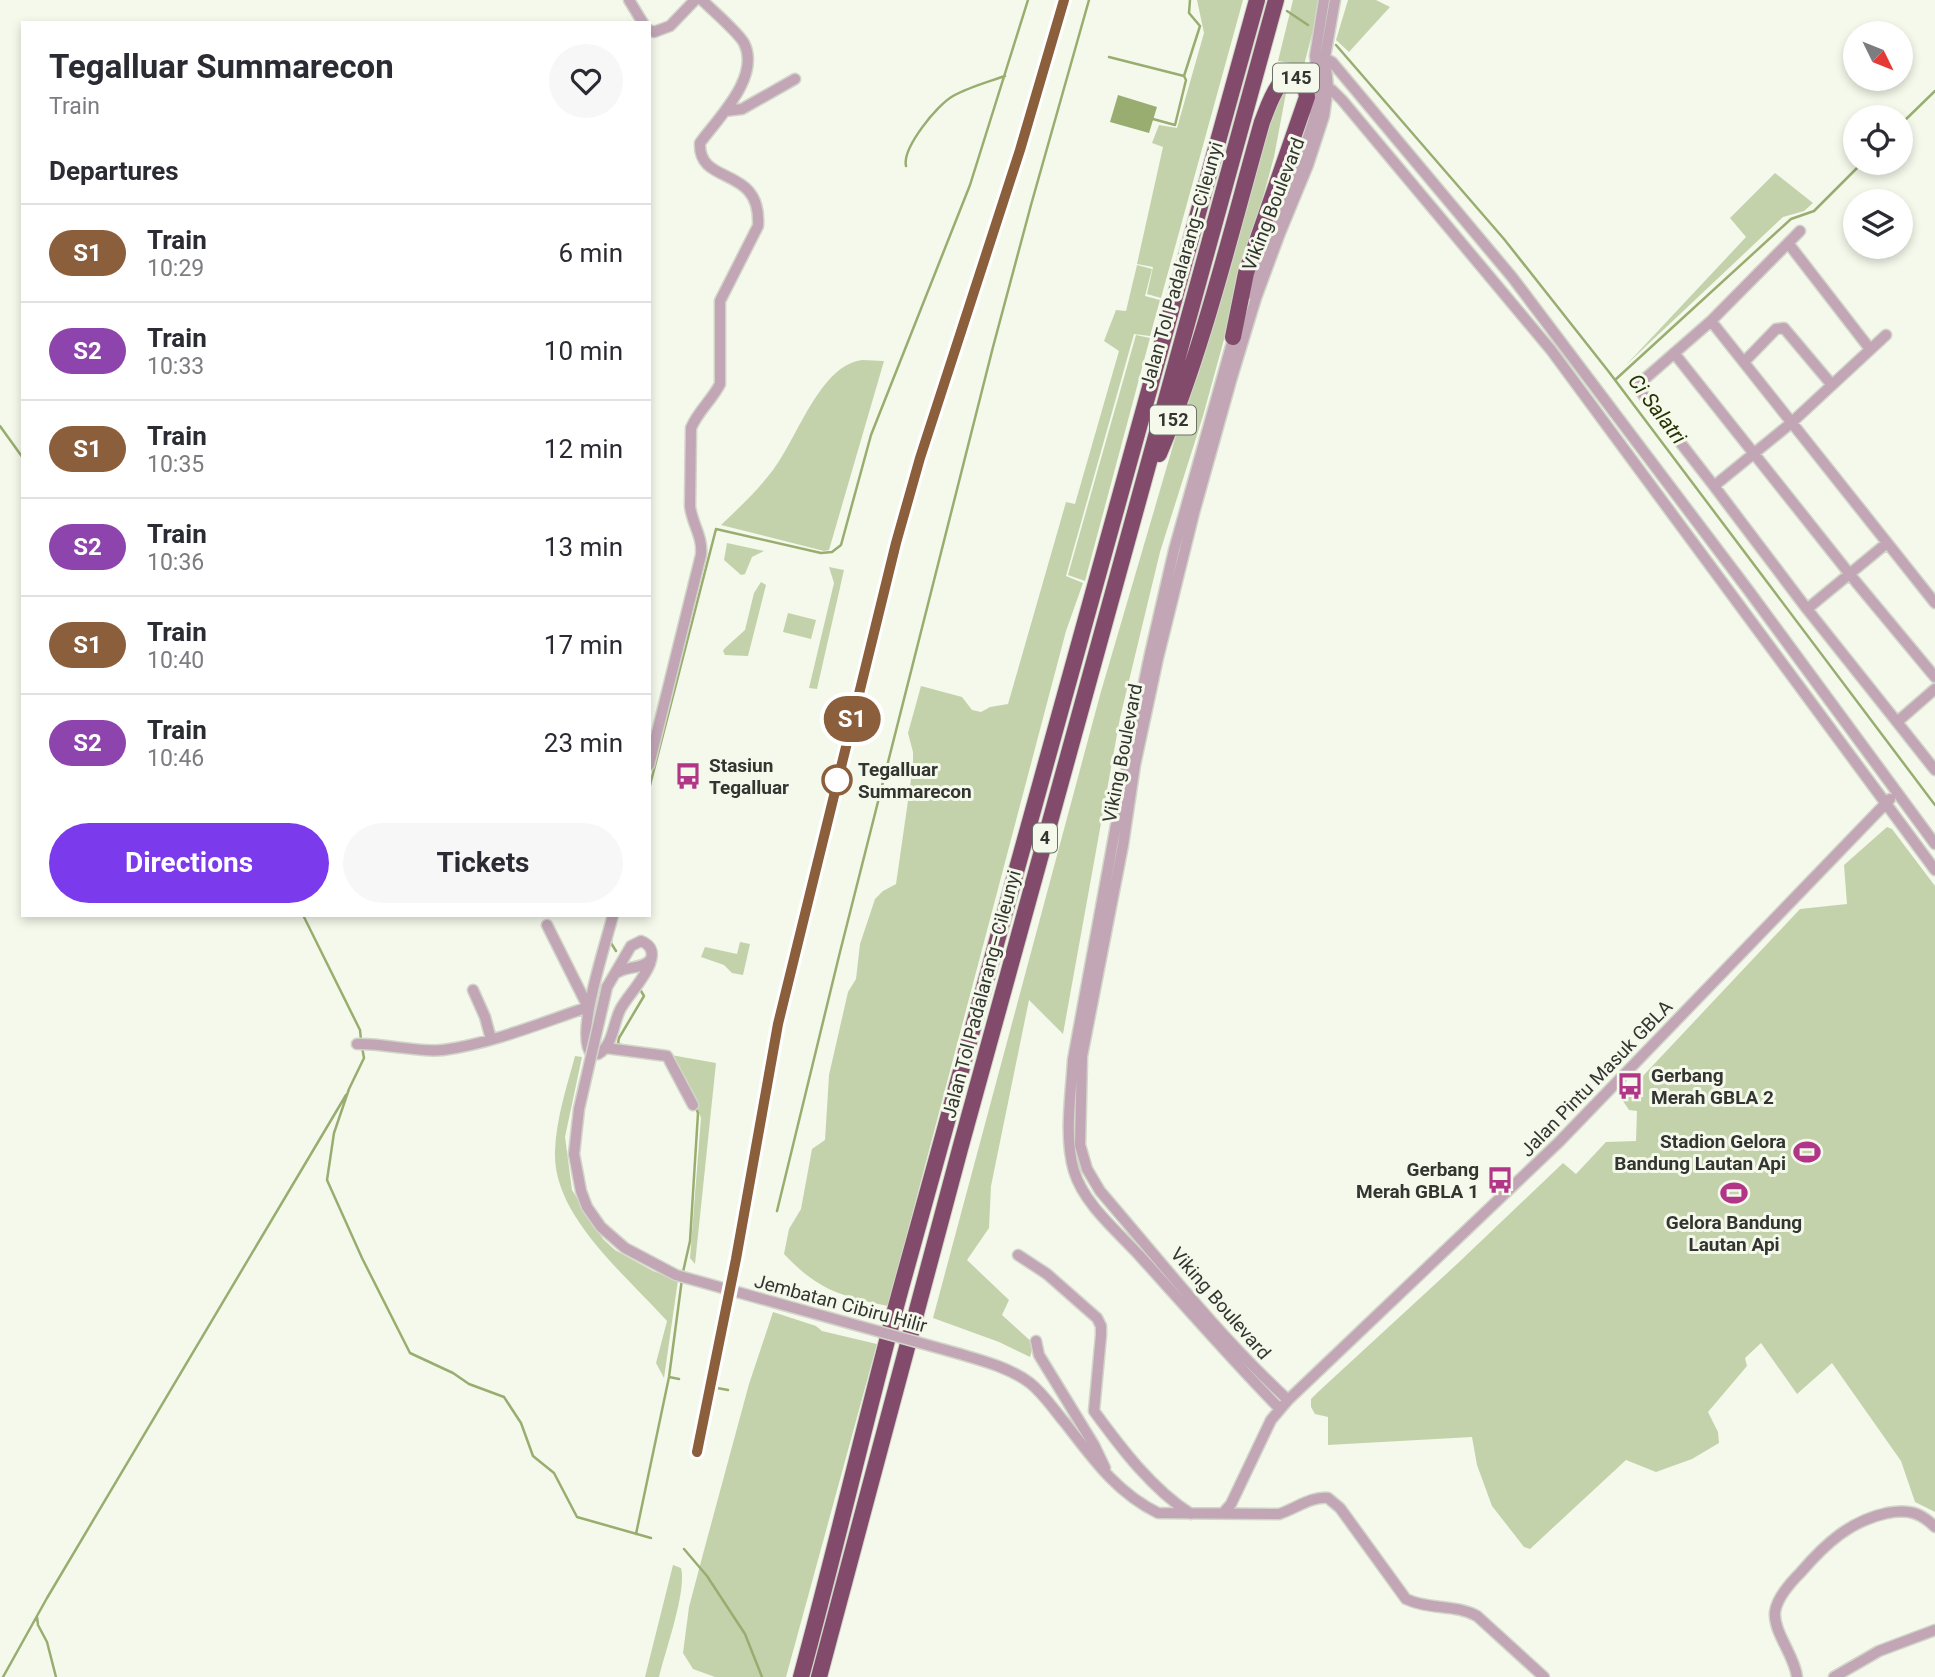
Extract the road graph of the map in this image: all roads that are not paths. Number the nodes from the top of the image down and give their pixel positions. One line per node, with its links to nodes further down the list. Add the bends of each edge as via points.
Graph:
1 (629, 0): 8 (street)
2 (695, 0): 9 (street, via 665,29)
3 (702, 0): 14 (street, via 745,45 746,68 740,89)
4 (1257, 0): 29 (highway, Jalan Tol Padalarang–Cileunyi / 4)
5 (1276, 0): 30 (highway, Jalan Tol Padalarang–Cileunyi / 4)
6 (1324, 0): 10 (street)
7 (1335, 0): 10 (street)
8 (642, 21)
9 (651, 31)
10 (1320, 57): 12 (street, Viking Boulevard); 40 (street, via 1332,62 1511,277)
11 (795, 79): 14 (street, via 742,109)
12 (1323, 87): 13 (street); 15 (street, Viking Boulevard); 21 (street, Viking Boulevard, via 1306,148)
13 (1349, 109): 15 (street, via 1336,107); 41 (street, via 1550,350)
14 (724, 111): 38 (street, via 700,143 702,156 715,171 748,188 757,201 758,226 720,301 720,384 691,428 690,506 702,543 701,555)
15 (1324, 116): 59 (street, Viking Boulevard, via 1256,298 1168,618 1094,985 1082,1056 1080,1108 1080,1145 1100,1191)
16 (1800, 231): 17 (street)
17 (1788, 243): 18 (street); 22 (street)
18 (1711, 321): 23 (street); 24 (street)
19 (1202, 328): 21 (highway, 145, via 1262,122 1280,83 1297,78 1306,85 1307,97 1246,273); 30 (highway, 152, via 1173,422)
20 (1886, 335): 22 (street)
21 (1233, 337): 59 (street, Viking Boulevard, via 1174,550 1129,754 1073,1060 1070,1158 1075,1175 1099,1211 1232,1359)
22 (1870, 349): 25 (street)
23 (1674, 353): 27 (street); 28 (street, via 1638,388)
24 (1744, 362): 25 (street, via 1776,329 1784,328); 26 (street)
25 (1832, 384): 26 (street)
26 (1792, 421): 27 (street); 31 (street)
27 (1754, 453): 28 (street); 32 (street)
28 (1714, 486): 34 (street)
29 (1116, 503): 30 (highway); 65 (highway, Jalan Tol Padalarang–Cileunyi / 4, via 902,1283)
30 (1135, 509): 66 (highway, Jalan Tol Padalarang–Cileunyi / 4)
31 (1887, 543): 32 (street); 33 (street)
32 (1849, 573): 34 (street); 35 (street)
33 (1935, 603)
34 (1807, 609): 37 (street)
35 (1935, 677)
36 (1935, 689): 37 (street)
37 (1897, 722): 39 (street)
38 (651, 757)
39 (1935, 770)
40 (1897, 793): 41 (street, Jalan Pintu Masuk GBLA); 42 (street)
41 (1885, 804): 43 (street); 59 (street, Jalan Pintu Masuk GBLA, via 1549,1152)
42 (1935, 844)
43 (1935, 870)
44 (612, 917): 52 (street)
45 (547, 925): 52 (street)
46 (628, 951): 47 (street, via 637,942 645,943); 48 (street, via 628,959); 50 (street, Jembatan Cibiru Hilir)
47 (652, 957): 48 (street); 49 (street)
48 (638, 966): 49 (street); 50 (street, via 628,967)
49 (642, 977): 55 (street, via 618,1013)
50 (609, 983): 60 (street, Jembatan Cibiru Hilir, bridge, via 579,1109 574,1154 584,1199 601,1227 625,1248 676,1276 1004,1369 1046,1398)
51 (473, 990): 53 (street)
52 (588, 1007): 53 (street); 55 (street, via 587,1050 598,1054)
53 (491, 1039): 54 (street, via 443,1050)
54 (358, 1044)
55 (606, 1048): 56 (street, via 667,1056)
56 (693, 1105)
57 (1017, 1255): 62 (street, via 1047,1274 1097,1318 1101,1335 1094,1411 1168,1499)
58 (1036, 1341): 60 (street, via 1039,1355 1094,1444)
59 (1284, 1404): 61 (street, Jalan Pintu Masuk GBLA, via 1261,1438)
60 (1106, 1475): 62 (street, Jembatan Cibiru Hilir, via 1128,1496 1158,1513)
61 (1224, 1512): 62 (street, Jembatan Cibiru Hilir); 67 (street, Jembatan Cibiru Hilir, via 1279,1514 1313,1499 1328,1498 1406,1599 1465,1609)
62 (1191, 1514)
63 (1935, 1527): 68 (street, via 1913,1511 1872,1516 1823,1546 1784,1592 1775,1613)
64 (1935, 1630): 69 (street, via 1879,1651)
65 (801, 1677)
66 (819, 1677)
67 (1544, 1677)
68 (1797, 1677)
69 (1834, 1677)

